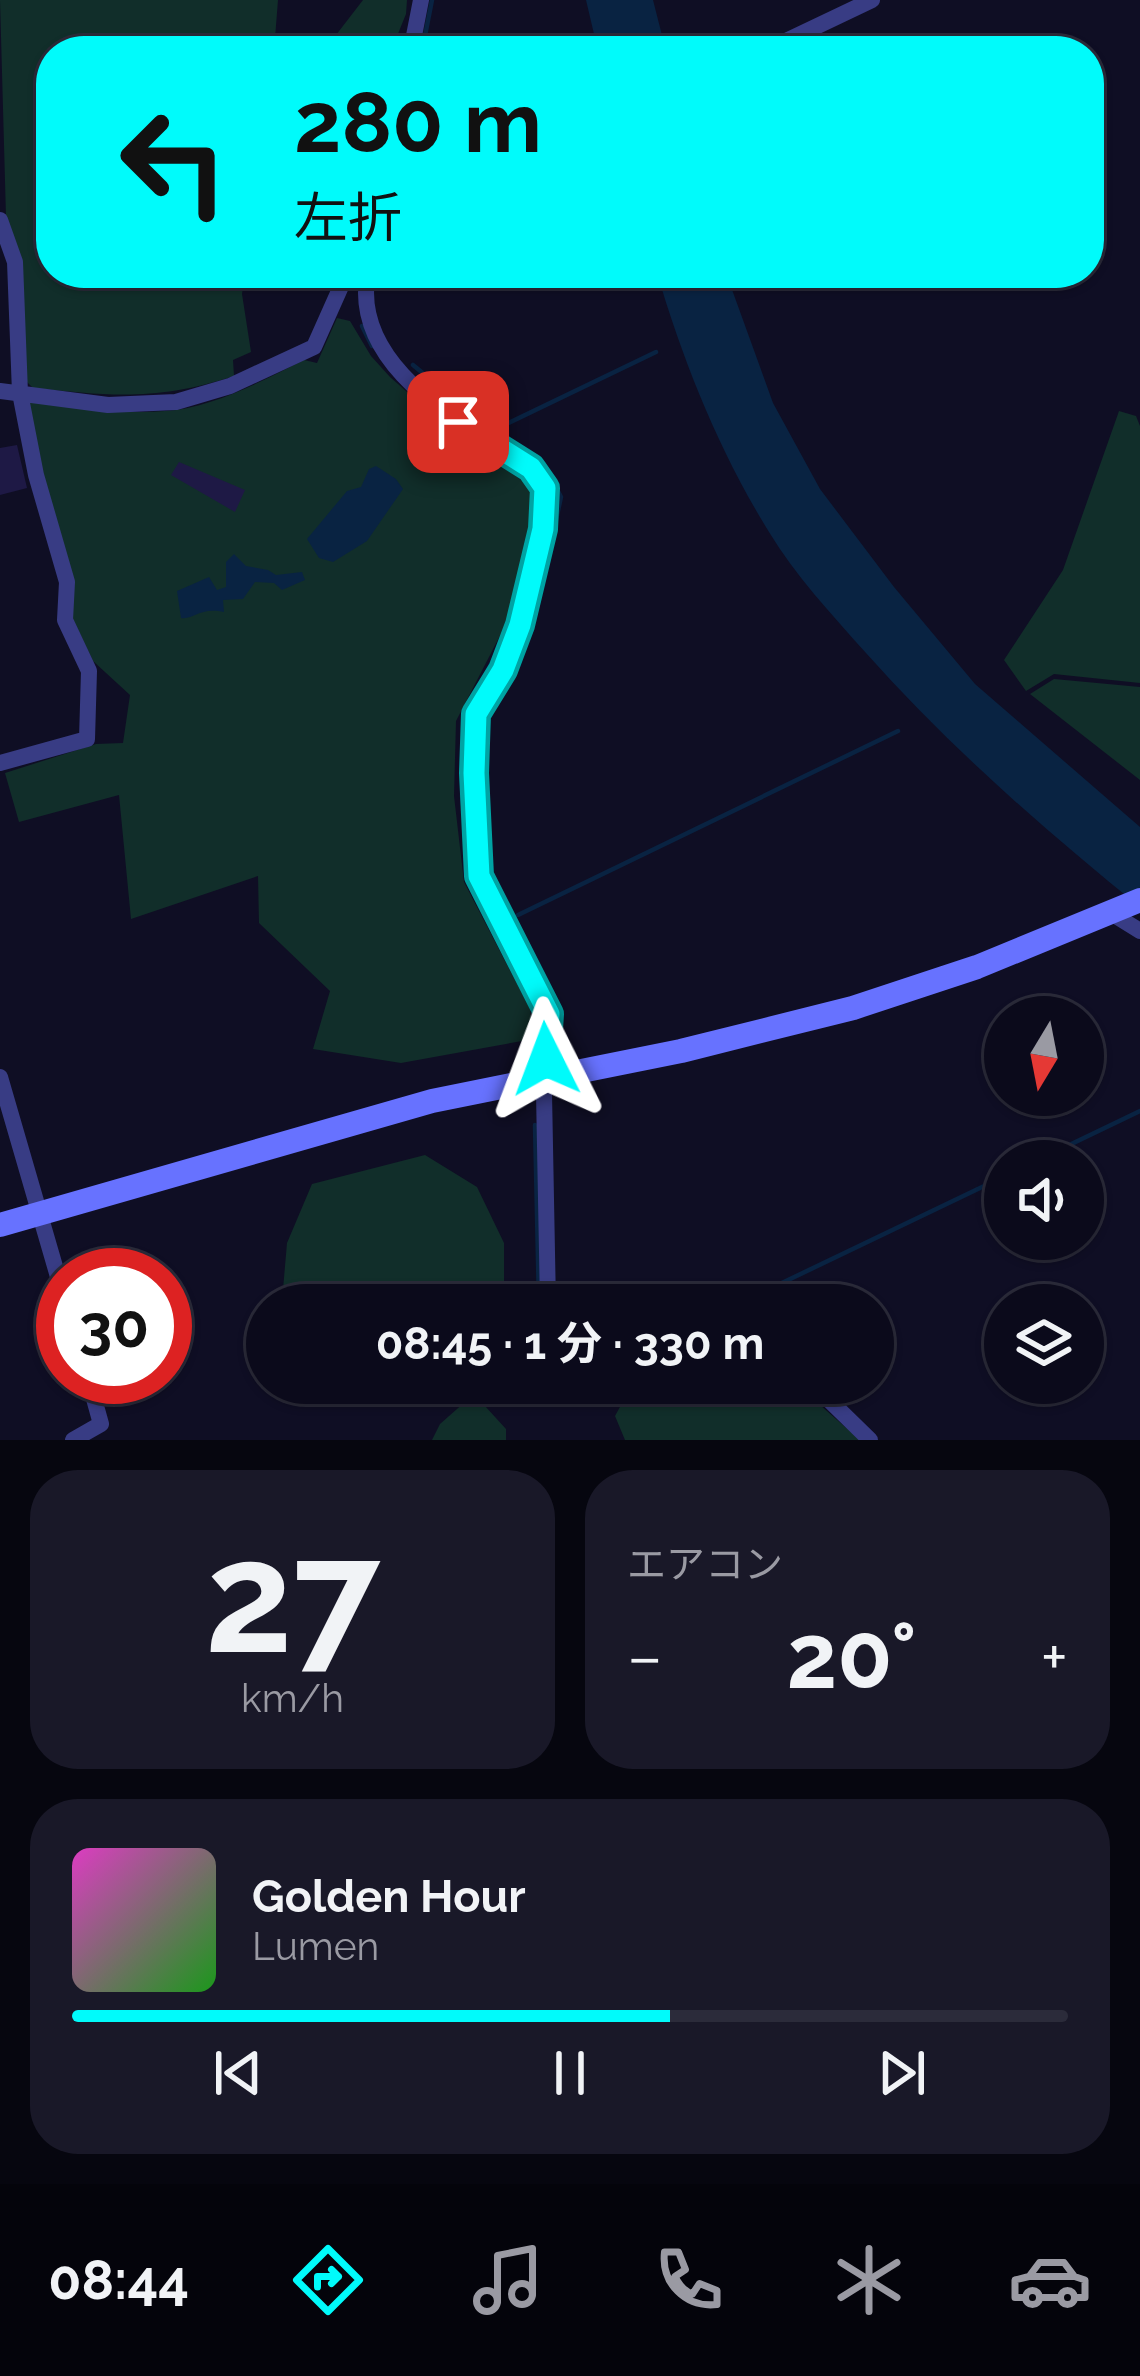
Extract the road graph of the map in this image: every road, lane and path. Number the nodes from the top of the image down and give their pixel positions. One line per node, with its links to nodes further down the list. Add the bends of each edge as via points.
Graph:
1 (421, 0): 3 (street)
2 (872, 0): 4 (street)
3 (415, 36)
4 (796, 36)
5 (0, 220): 9 (street, via 15,262)
6 (340, 288): 9 (street, via 314,347 230,386 140,406)
7 (366, 288): 13 (street, via 367,320 381,348 428,397 531,468 545,488 520,625 476,714 474,773 479,876 549,1014)
8 (0, 392): 9 (street)
9 (20, 394): 10 (street, via 67,582 65,620 88,670 87,739)
10 (0, 763)
11 (1125, 907): 12 (street); 16 (street, via 853,1008 432,1101)
12 (1140, 931)
13 (546, 1059)
14 (0, 1078): 16 (street)
15 (544, 1094): 19 (street)
16 (39, 1214): 17 (street); 18 (street)
17 (0, 1225)
18 (49, 1248)
19 (548, 1284)
20 (95, 1404): 22 (street)
21 (833, 1404): 25 (street)
22 (101, 1424): 23 (street); 24 (street)
23 (73, 1440)
24 (89, 1440)
25 (870, 1440)

